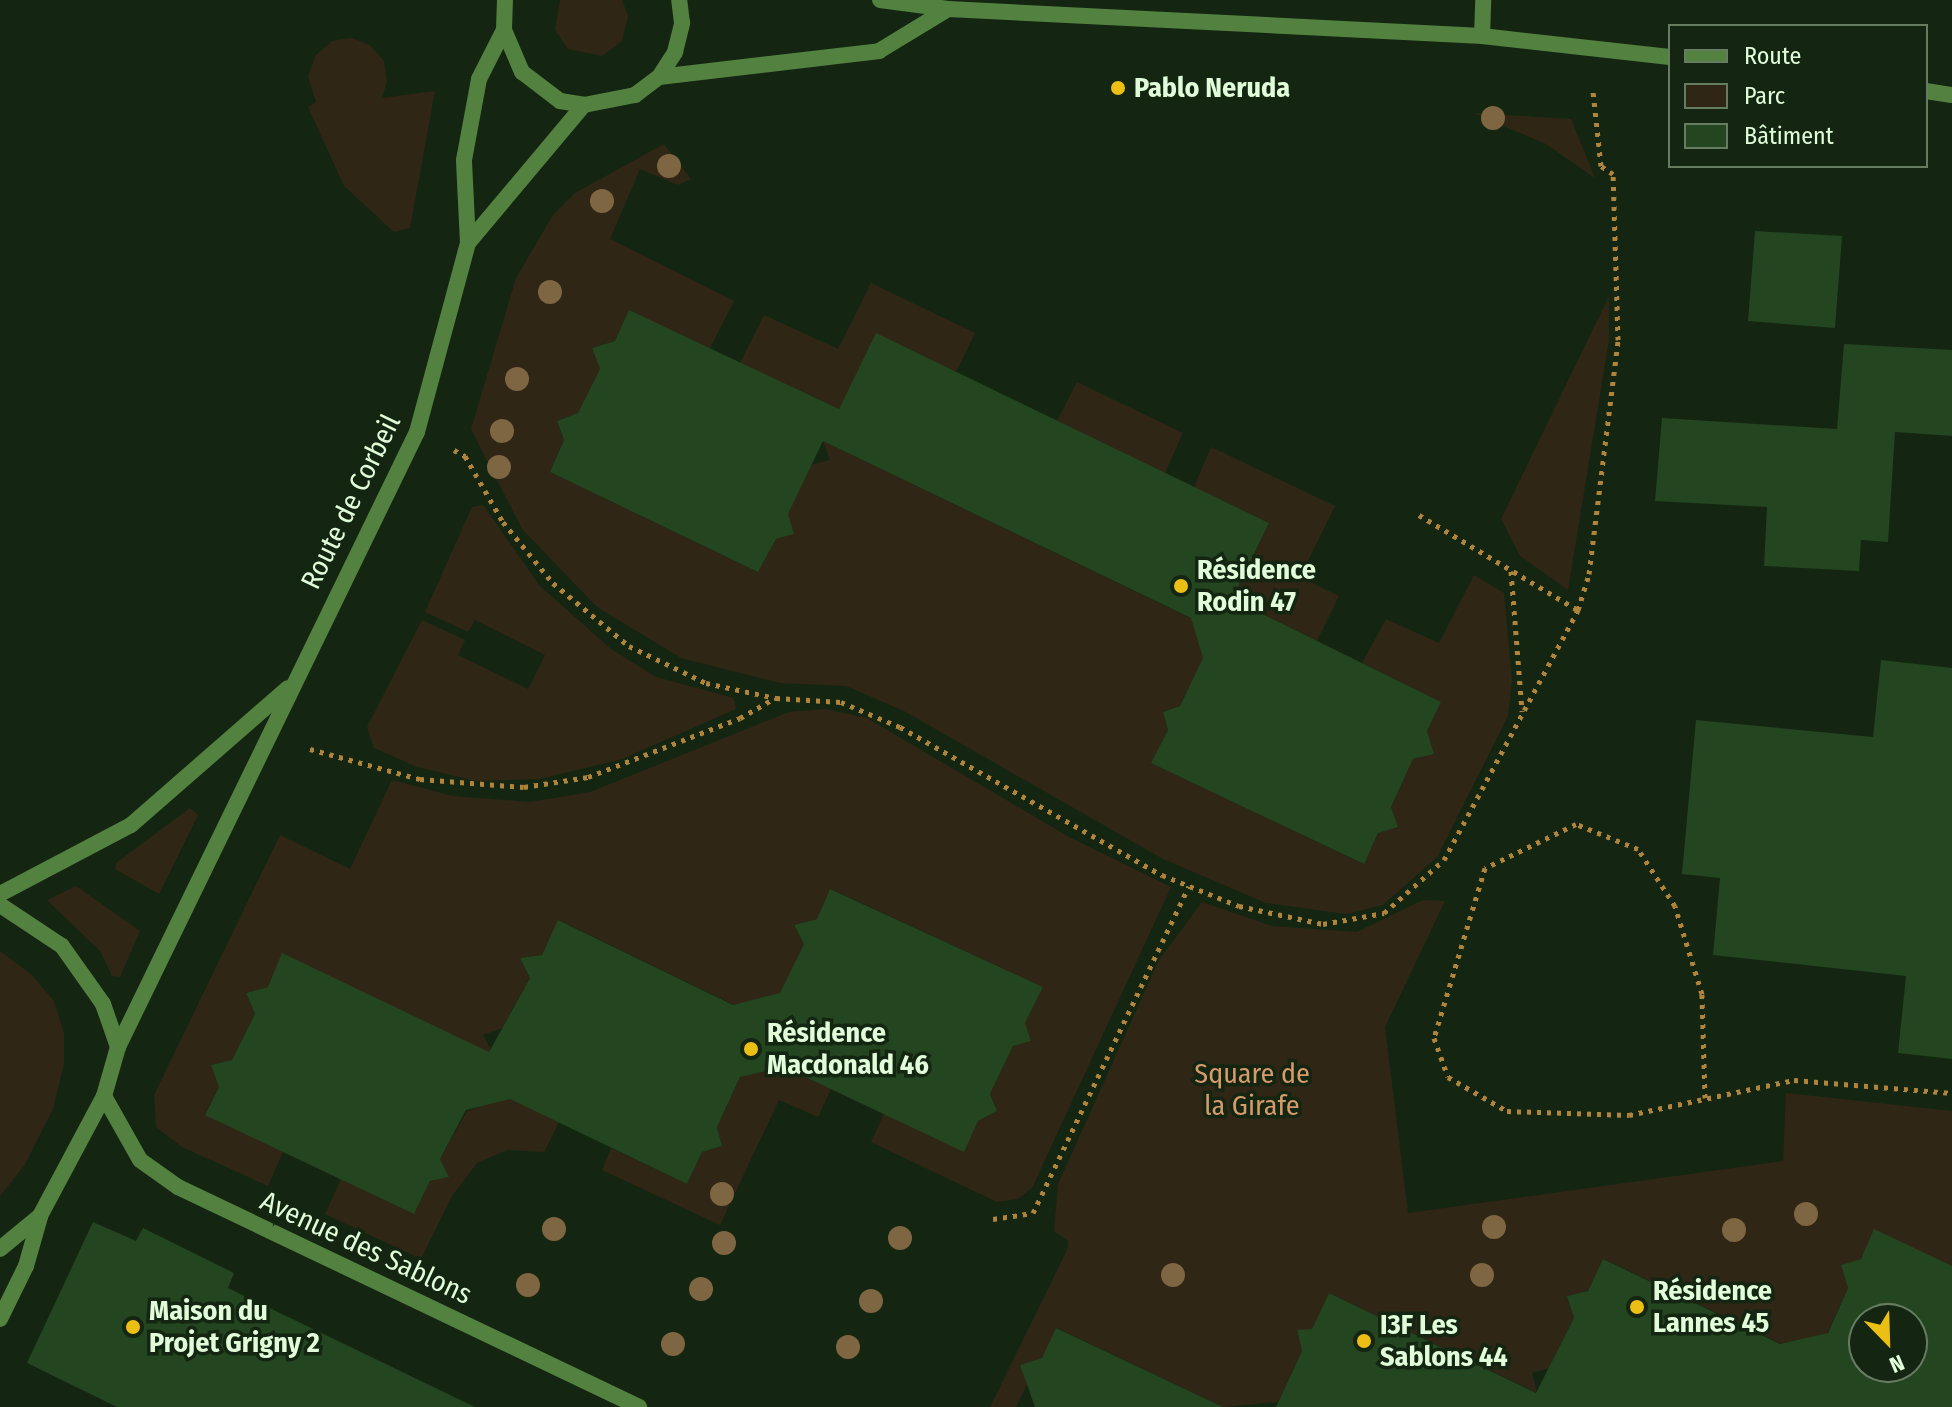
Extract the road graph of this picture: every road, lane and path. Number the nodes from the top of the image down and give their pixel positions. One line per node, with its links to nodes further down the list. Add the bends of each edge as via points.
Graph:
1 (505, 0): 6 (street, Route de Corbeil)
2 (679, 0): 10 (street, via 682,23 675,52)
3 (880, 0): 5 (street)
4 (1483, 0): 7 (street)
5 (948, 9): 7 (street); 10 (street, via 879,51)
6 (504, 30): 13 (street, Route de Corbeil, via 522,72 539,89); 14 (street, Route de Corbeil, via 479,79 464,160)
7 (1482, 36): 8 (street)
8 (1588, 47): 9 (street); 18 (path, via 1601,166 1613,174 1618,340 1589,574)
9 (1668, 57)
10 (659, 77): 13 (street, via 635,95)
11 (1928, 91): 12 (street)
12 (1952, 95)
13 (584, 105): 14 (street, Route de Corbeil)
14 (468, 243): 15 (street, Route de Corbeil)
15 (417, 432): 19 (street, Route de Corbeil); 20 (path, via 465,456 503,522 553,583 629,646 706,683)
16 (1419, 515): 17 (path)
17 (1511, 570): 18 (path); 21 (path)
18 (1578, 610): 21 (path)
19 (292, 684): 22 (street, Route de Corbeil); 24 (street, Route de Corbeil, via 131,825)
20 (776, 698): 22 (path, via 740,718 588,777 524,787 420,779); 23 (path, via 841,702 900,727)
21 (1522, 715): 23 (path, via 1444,860 1384,913 1323,924 1275,917)
22 (271, 738): 26 (street, Route de Corbeil)
23 (1189, 886): 31 (path, via 1033,1213)
24 (0, 894)
25 (0, 905): 26 (street, via 62,946 103,1004)
26 (118, 1047): 28 (street, Route de Corbeil)
27 (1952, 1093): 29 (path, via 1794,1080)
28 (104, 1096): 30 (street, Route de Corbeil); 34 (street, Avenue des Sablons, via 140,1160 178,1187)
29 (1705, 1098): 29 (path, via 1629,1115 1507,1111 1448,1077 1434,1038 1485,868 1576,824 1638,849 1675,906 1702,994)
30 (40, 1216): 32 (street, Route de Corbeil); 33 (street, via 26,1266)
31 (993, 1219)
32 (0, 1249)
33 (0, 1319)
34 (639, 1407)

